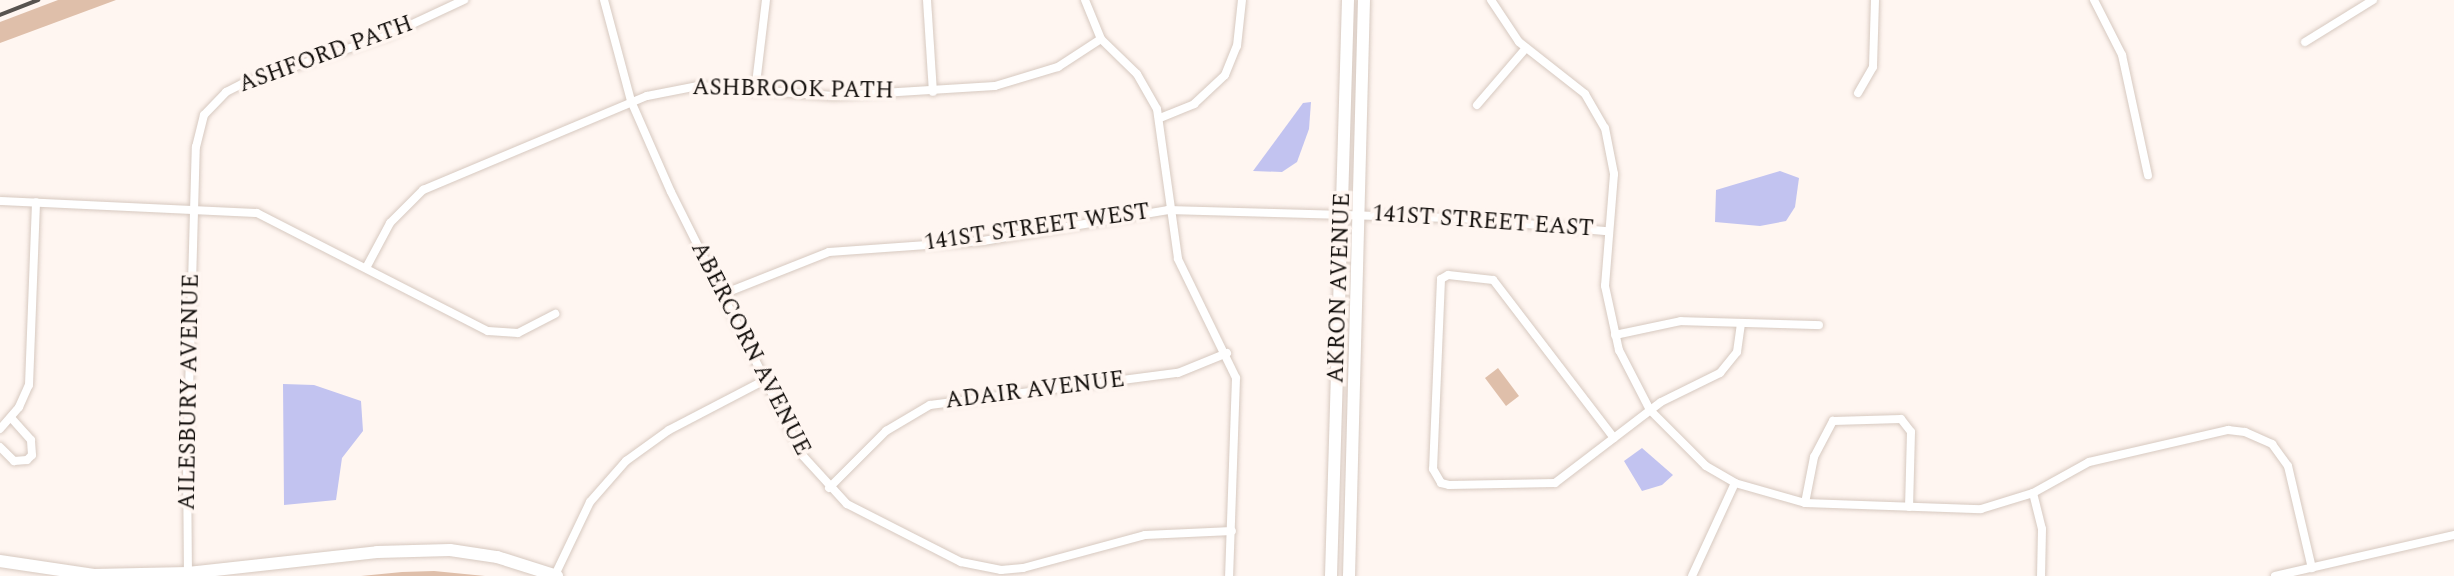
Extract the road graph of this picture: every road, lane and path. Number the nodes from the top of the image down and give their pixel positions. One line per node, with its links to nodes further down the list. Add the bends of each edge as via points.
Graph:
1 (464, 0): 25 (street, ASHFORD PATH, via 389,35 226,92 204,115 198,129)
2 (604, 0): 19 (street, ABERCORN AVENUE)
3 (766, 0): 16 (street)
4 (928, 0): 17 (street)
5 (1086, 0): 13 (street)
6 (1242, 0): 21 (street, via 1237,46 1224,75 1194,104)
7 (1348, 0): 27 (street, AKRON AVENUE)
8 (1364, 0): 28 (street, AKRON AVENUE)
9 (1491, 0): 15 (street)
10 (1875, 0): 18 (street, via 1873,66)
11 (2094, 0): 22 (street, via 2122,55)
12 (2373, 0): 14 (street)
13 (1101, 39): 17 (street, ASHBROOK PATH, via 1071,61 1027,79); 21 (street, via 1137,74)
14 (2305, 42)
15 (1526, 48): 20 (street); 29 (street, via 1577,86 1605,128 1614,174)
16 (755, 92): 17 (street, ASHBROOK PATH, via 862,96); 19 (street, ASHBROOK PATH, via 698,86)
17 (933, 92)
18 (1858, 93)
19 (631, 102): 30 (street, ASHBROOK PATH, via 423,190 390,223); 31 (street, ABERCORN AVENUE)
20 (1477, 105)
21 (1160, 118): 26 (street)
22 (2148, 176)
23 (0, 201): 24 (street)
24 (36, 202): 25 (street); 39 (street, via 31,373)
25 (195, 208): 30 (street, via 257,213); 52 (street, AILESBURY AVENUE)
26 (1168, 210): 27 (street, 141ST STREET WEST); 31 (street, 141ST STREET WEST, via 983,241 829,252); 36 (street, via 1178,259)
27 (1342, 213): 28 (street, 141ST STREET WEST); 56 (street, AKRON AVENUE)
28 (1359, 214): 29 (street, 141ST STREET EAST); 57 (street, AKRON AVENUE)
29 (1607, 231): 35 (street, via 1605,286)
30 (366, 268): 32 (street, via 495,333 518,332)
31 (723, 294): 37 (street, ABERCORN AVENUE)
32 (555, 314)
33 (1741, 323): 34 (street); 35 (street, via 1665,322); 38 (street, via 1737,352 1720,373)
34 (1819, 325)
35 (1615, 335): 38 (street, via 1633,384)
36 (1227, 353): 44 (street, ADAIR AVENUE, via 1178,373 930,405 886,431); 48 (street, via 1238,394)
37 (765, 380): 44 (street, ABERCORN AVENUE, via 803,456); 54 (street, via 669,430 626,461 590,502)
38 (1650, 410): 41 (street); 43 (street, via 1693,456)
39 (12, 419): 40 (street); 42 (street, via 31,440 32,455 14,461)
40 (0, 429)
41 (1614, 438): 41 (street, via 1493,280 1448,275 1441,279 1433,469 1441,483 1545,486)
42 (0, 447)
43 (1735, 484): 46 (street); 53 (street)
44 (829, 488): 48 (street, ABERCORN AVENUE, via 860,513 945,555 1001,570 1145,535)
45 (2033, 493): 47 (street, via 1981,509); 51 (street, via 2089,462 2228,430 2245,432 2272,444 2288,466); 58 (street, via 2042,529)
46 (1805, 503): 47 (street); 47 (street, via 1814,457 1833,421 1900,419 1911,432)
47 (1909, 507)
48 (1232, 531): 55 (street)
49 (2454, 535): 51 (street)
50 (0, 561): 52 (street, via 94,575)
51 (2312, 568): 59 (street)
52 (188, 575): 54 (street, via 425,550 484,554)
53 (1694, 575)
54 (556, 576)
55 (1229, 576)
56 (1331, 576)
57 (1349, 576)
58 (2041, 576)
59 (2275, 576)

